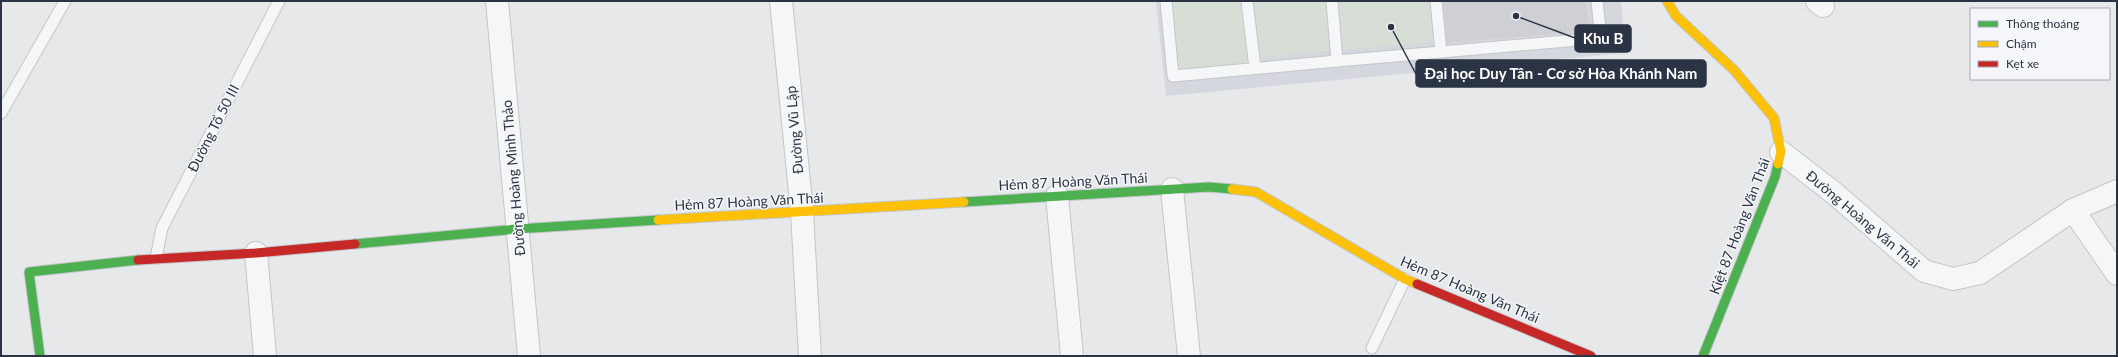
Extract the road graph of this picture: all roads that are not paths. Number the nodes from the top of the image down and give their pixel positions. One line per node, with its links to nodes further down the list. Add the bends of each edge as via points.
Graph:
1 (65, 1): 14 (lane)
2 (279, 1): 23 (lane, Đường Tổ 50 III, via 162,228)
3 (497, 1): 21 (street, Đường Hoàng Minh Thảo)
4 (781, 1): 20 (street, Đường Vũ Lập)
5 (1166, 1): 13 (lane, via 1173,76)
6 (1247, 1): 13 (lane)
7 (1332, 1): 12 (lane)
8 (1436, 1): 11 (lane)
9 (1597, 1): 11 (lane, via 1601,38)
10 (1667, 1): 15 (street, Kiệt 87 Hoàng Văn Thái, via 1676,16 1734,70 1774,118)
11 (1441, 52): 12 (lane)
12 (1337, 61): 13 (lane)
13 (1255, 68)
14 (1, 113)
15 (1781, 152): 19 (street, Đường Hoàng Văn Thái, via 1834,193 1924,271 1953,279 1980,272); 34 (street, Kiệt 87 Hoàng Văn Thái, via 1775,176)
16 (1172, 189): 18 (street, Hẻm 87 Hoàng Văn Thái); 25 (street, Hẻm 87 Hoàng Văn Thái, via 1209,187 1256,192); 32 (street)
17 (2117, 191): 19 (street, Đường Hoàng Văn Thái)
18 (1057, 196): 20 (street, Hẻm 87 Hoàng Văn Thái); 31 (street)
19 (2073, 210): 24 (street)
20 (802, 212): 21 (street, Hẻm 87 Hoàng Văn Thái); 30 (street, Đường Vũ Lập)
21 (517, 229): 22 (street, Hẻm 87 Hoàng Văn Thái); 29 (street, Đường Hoàng Minh Thảo)
22 (256, 253): 23 (street, Hẻm 87 Hoàng Văn Thái); 28 (street)
23 (156, 258): 27 (street, Hẻm 87 Hoàng Văn Thái, via 29,272)
24 (2117, 274)
25 (1406, 280): 26 (lane); 33 (street, Hẻm 87 Hoàng Văn Thái)
26 (1372, 348)
27 (40, 356)
28 (265, 356)
29 (529, 356)
30 (810, 356)
31 (1072, 356)
32 (1189, 356)
33 (1591, 356)
34 (1703, 356)

